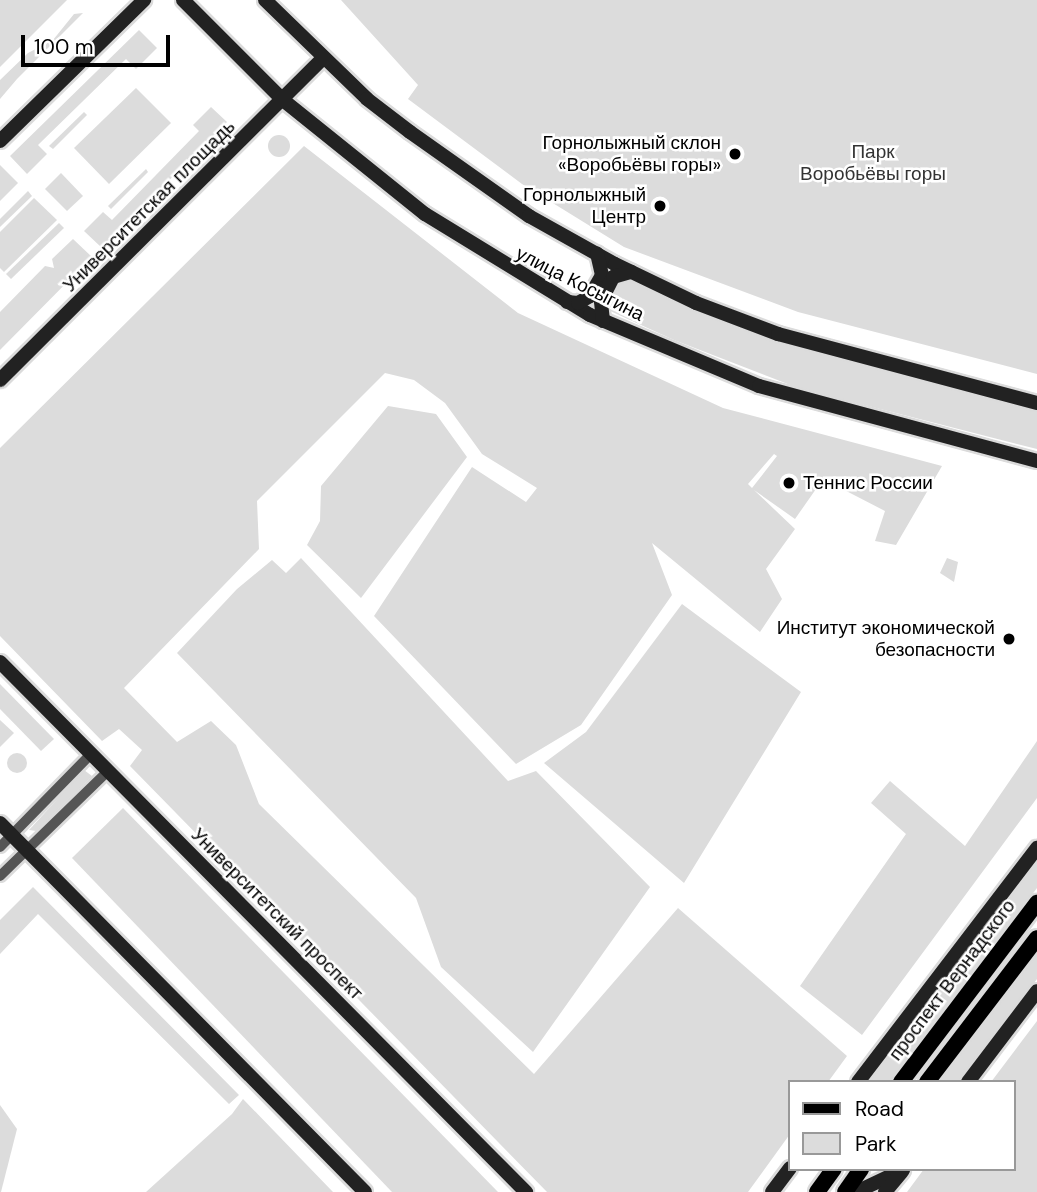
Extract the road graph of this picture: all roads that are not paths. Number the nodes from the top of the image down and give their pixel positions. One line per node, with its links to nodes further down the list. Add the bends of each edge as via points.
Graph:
1 (144, 0): 6 (main road)
2 (183, 0): 5 (main road, улица Косыгина)
3 (265, 0): 4 (main road, улица Косыгина)
4 (323, 58): 5 (main road, Университетская площадь); 7 (main road, улица Косыгина, via 367,99 470,178)
5 (283, 100): 9 (main road, улица Косыгина, via 425,214); 11 (main road, Университетская площадь)
6 (0, 141)
7 (597, 254): 8 (main road, улица Косыгина); 9 (main road, via 602,275 590,296 578,303)
8 (631, 272): 10 (main road, via 613,277 601,301); 12 (main road, улица Косыгина, via 778,334)
9 (566, 302): 10 (main road, улица Косыгина)
10 (603, 321): 13 (main road, улица Косыгина, via 758,386)
11 (0, 380)
12 (1037, 403)
13 (1037, 461)
14 (0, 662): 15 (main road, Университетский проспект)
15 (91, 754): 16 (main road, Университетский проспект); 18 (street)
16 (108, 771): 21 (street); 37 (main road, Университетский проспект)
17 (0, 823): 18 (main road)
18 (12, 835): 19 (street); 21 (main road)
19 (0, 847)
20 (1037, 849): 26 (main road)
21 (27, 850): 22 (street); 36 (main road)
22 (0, 876)
23 (1037, 904): 27 (main road, проспект Вернадского)
24 (1037, 938): 28 (main road)
25 (1037, 991): 29 (main road)
26 (860, 1080)
27 (903, 1080)
28 (929, 1080)
29 (970, 1080)
30 (788, 1171): 38 (main road)
31 (822, 1171): 39 (main road)
32 (832, 1171): 39 (main road)
33 (860, 1171): 40 (main road)
34 (899, 1171): 41 (main road)
35 (901, 1171): 42 (main road)
36 (365, 1192)
37 (526, 1192)
38 (772, 1192)
39 (816, 1192)
40 (845, 1192)
41 (856, 1192)
42 (884, 1192)

